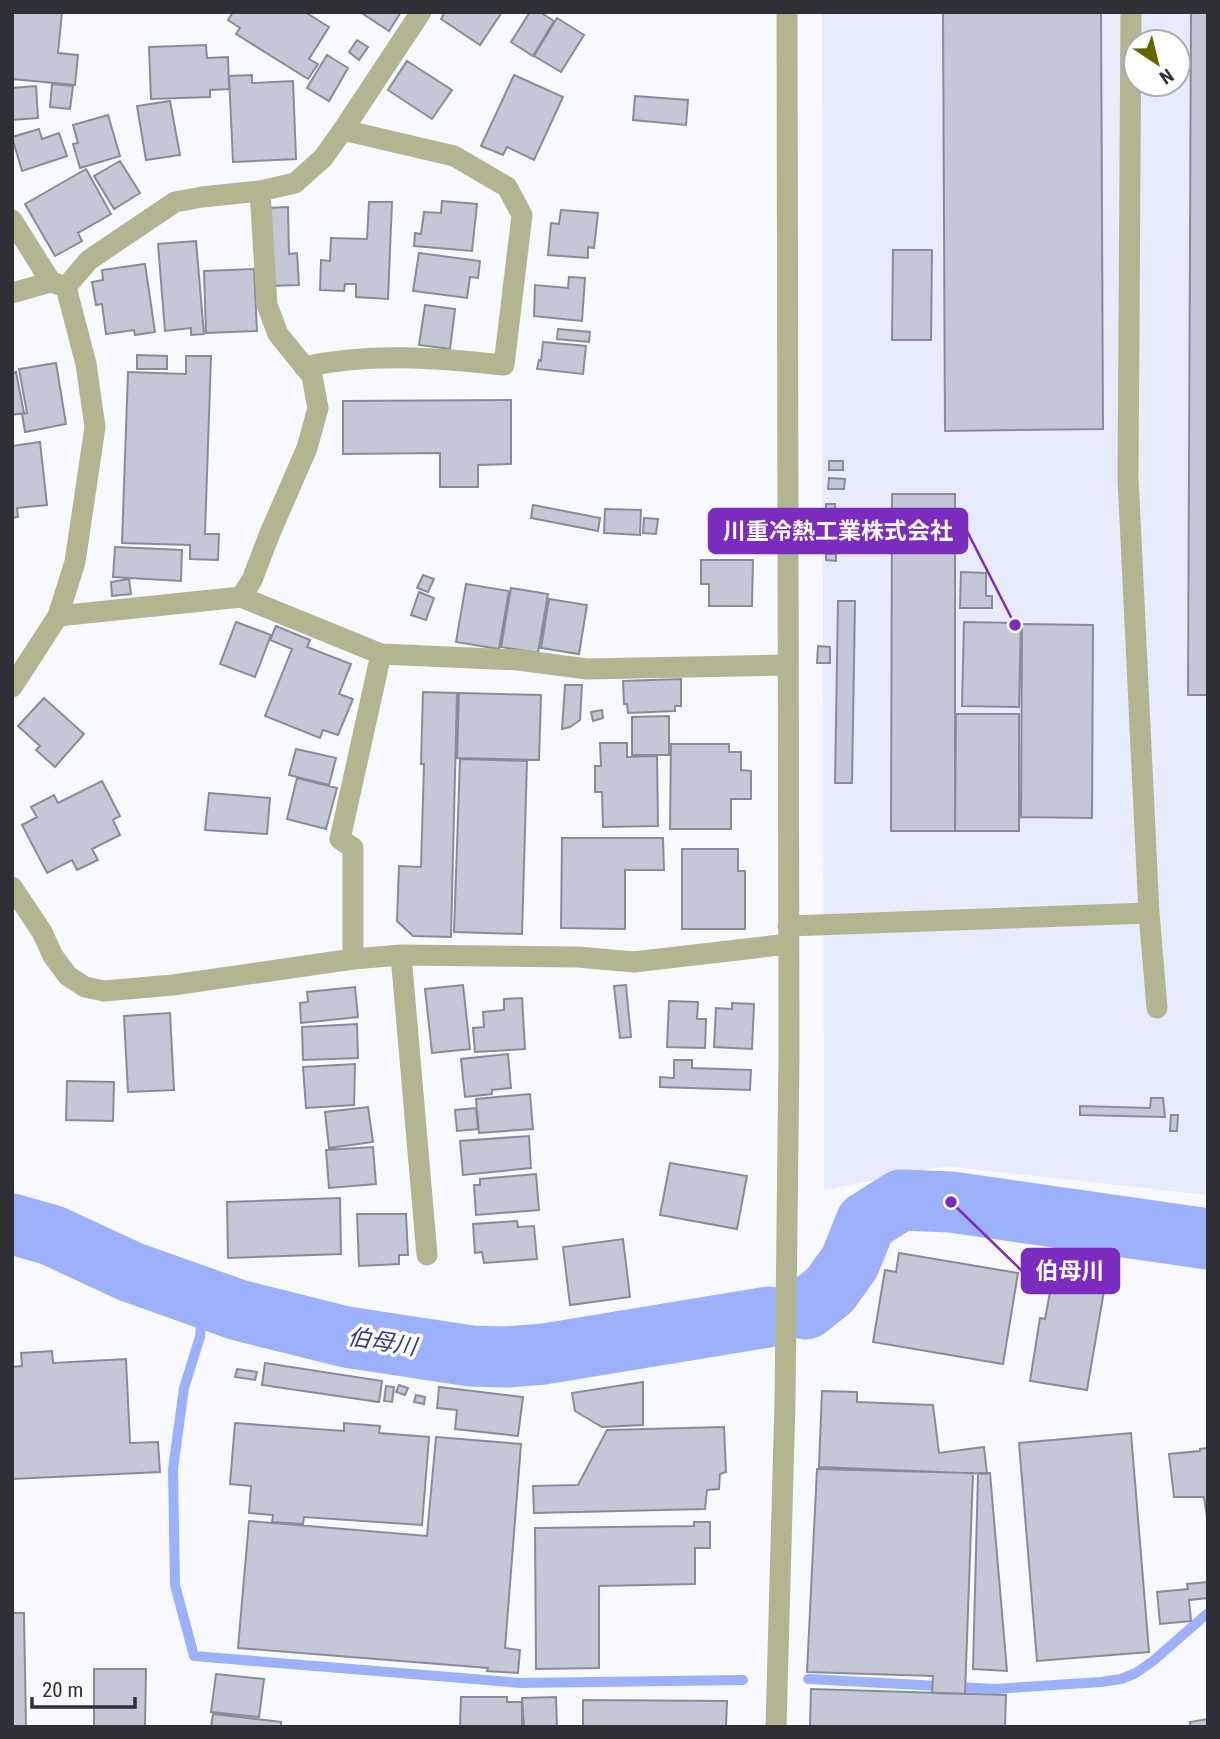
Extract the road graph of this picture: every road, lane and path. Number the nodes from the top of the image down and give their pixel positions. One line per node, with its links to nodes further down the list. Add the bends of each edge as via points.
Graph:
1 (421, 12): 4 (street)
2 (787, 12): 13 (street)
3 (1131, 12): 16 (street, via 1128,478)
4 (343, 130): 5 (street, via 323,158 295,183); 9 (street, via 454,156 507,187 522,215 504,365 437,358 338,359)
5 (260, 191): 7 (street, via 175,202); 9 (street, via 267,305 278,334)
6 (12, 220): 7 (street)
7 (59, 284): 8 (street); 11 (street, via 86,363 95,427 75,562)
8 (12, 293)
9 (304, 366): 10 (street, via 312,376 318,408 307,448)
10 (241, 597): 11 (street); 12 (street)
11 (58, 616): 14 (street)
12 (381, 654): 13 (street, via 518,660 587,669); 19 (street, via 340,839 353,849)
13 (788, 665): 17 (street)
14 (12, 687)
15 (12, 887): 19 (street, via 53,956 68,976 85,987 104,991 173,985)
16 (1149, 913): 17 (street); 20 (street)
17 (788, 935): 18 (street, via 634,962); 22 (street, via 785,1401)
18 (401, 955): 19 (street); 21 (street)
19 (353, 959)
20 (1157, 1008)
21 (427, 1255)
22 (776, 1727)

